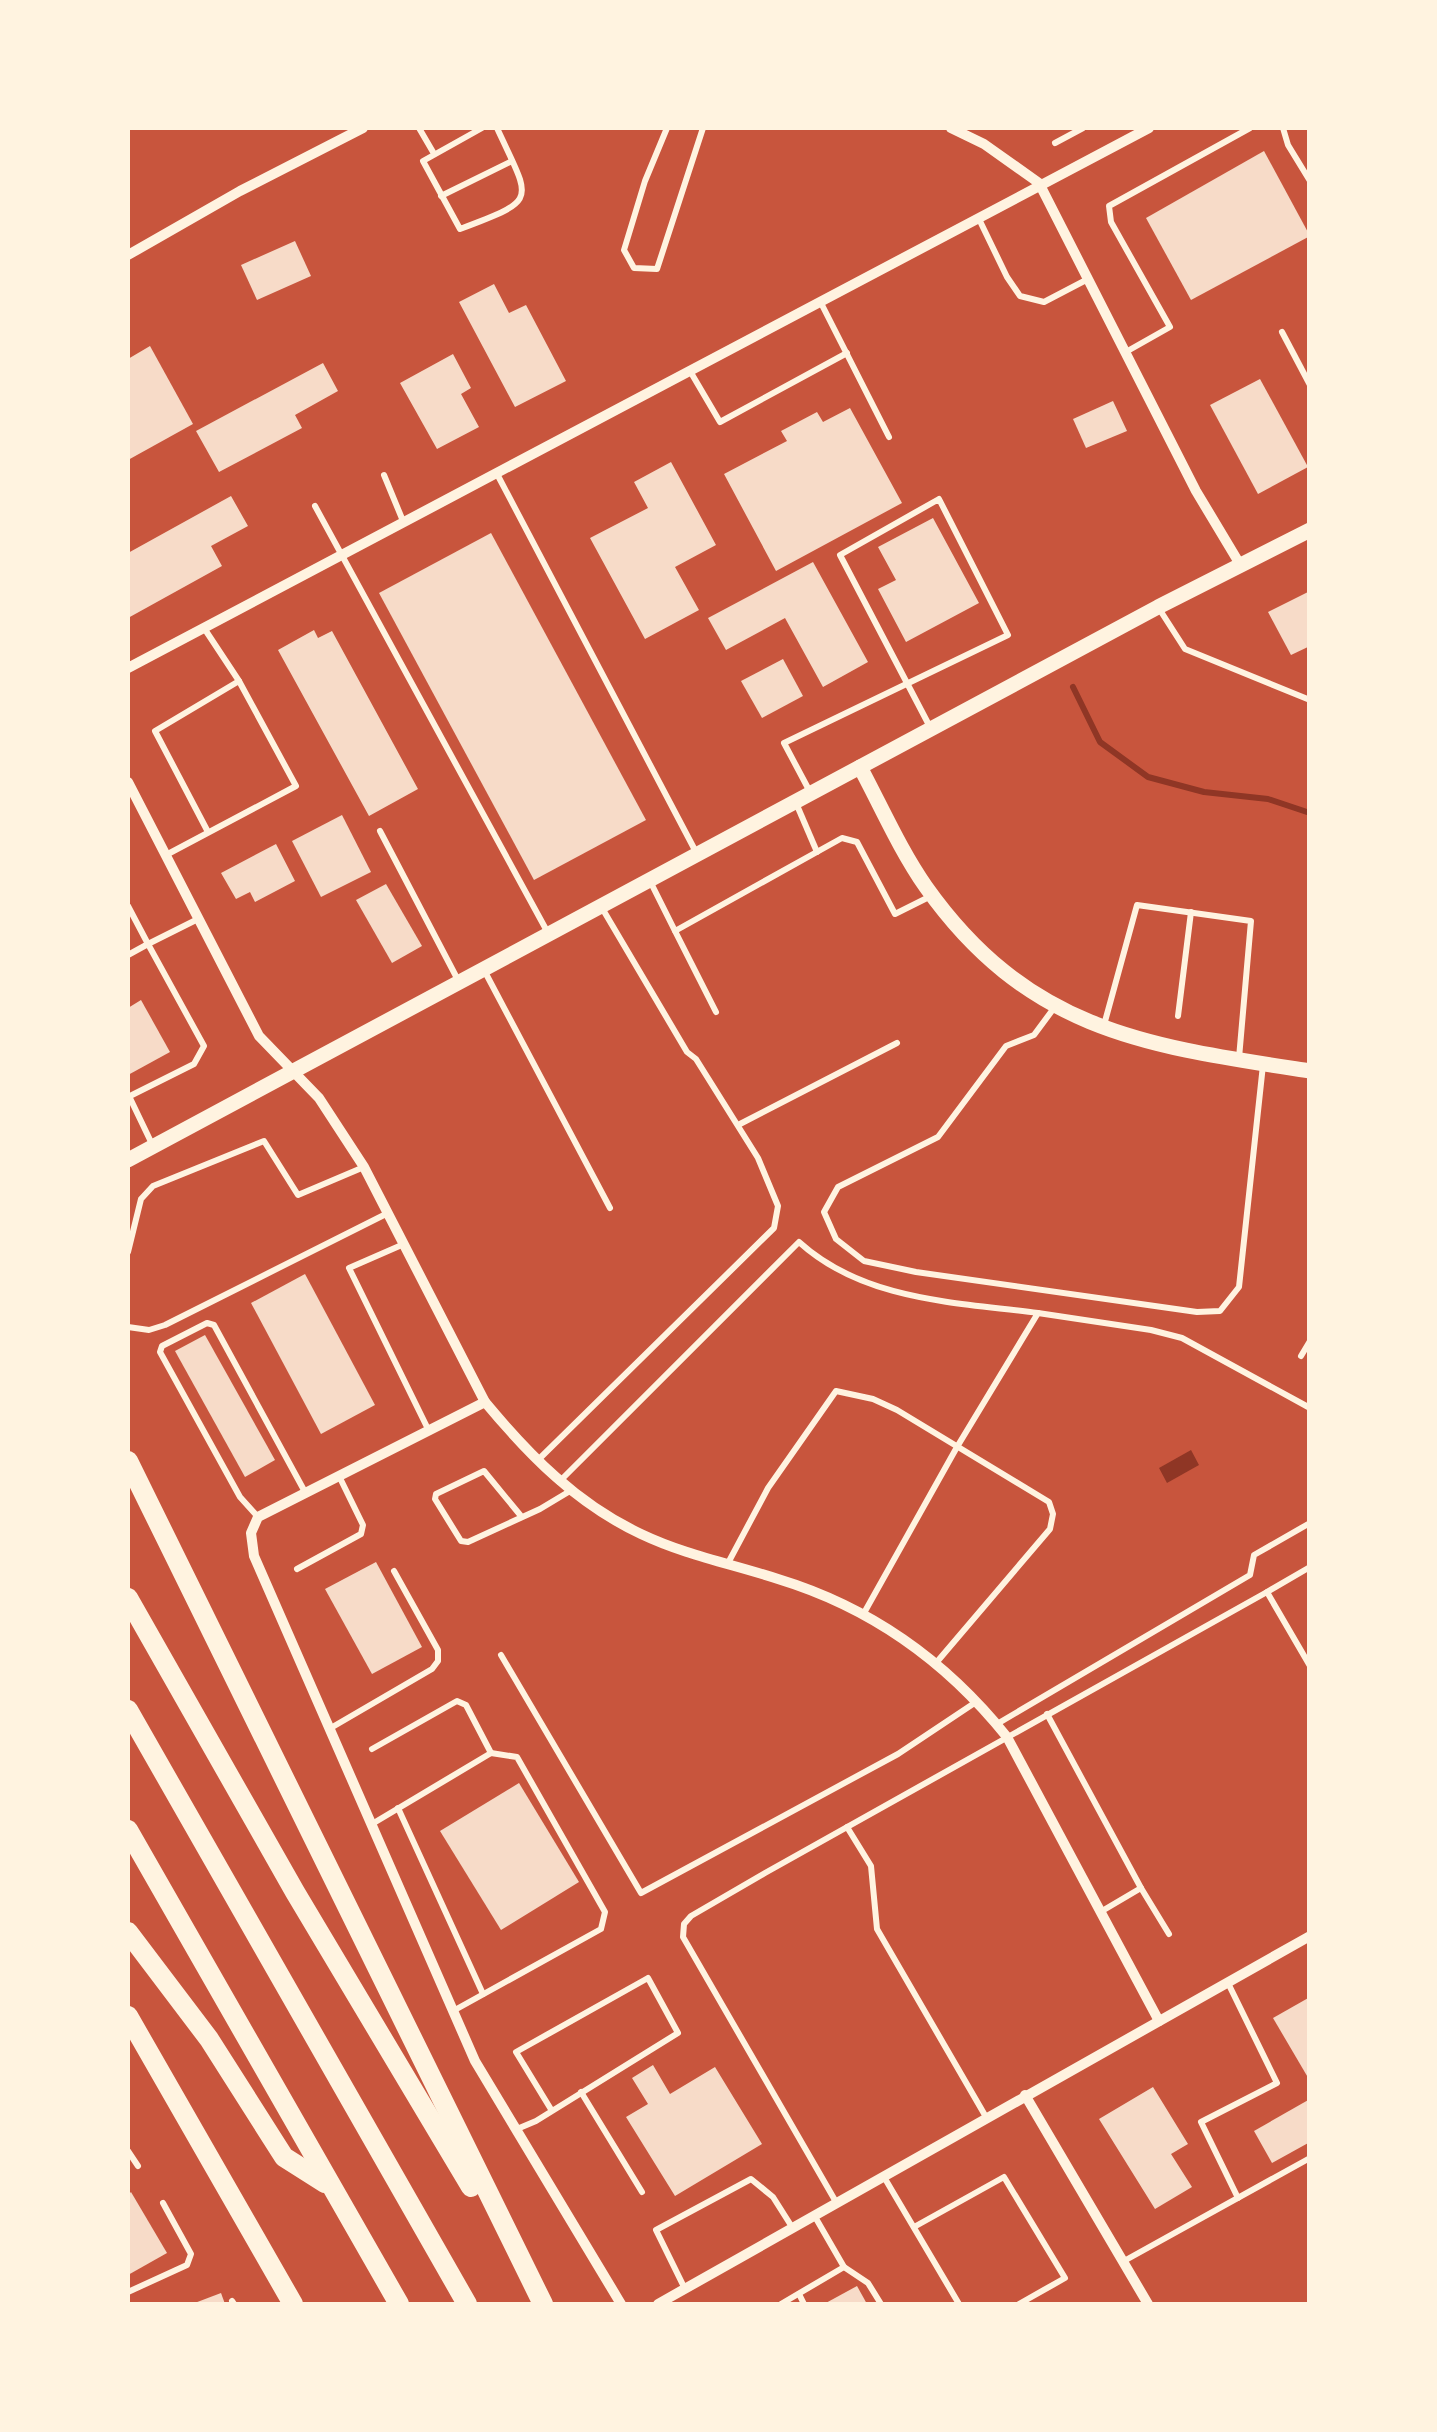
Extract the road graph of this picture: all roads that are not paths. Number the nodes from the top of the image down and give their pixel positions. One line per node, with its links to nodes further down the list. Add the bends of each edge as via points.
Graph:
1 (364, 128): 19 (street)
2 (419, 128): 13 (lane)
3 (482, 128): 13 (lane)
4 (497, 128): 14 (lane)
5 (666, 128): 6 (lane, via 624,250 634,268 657,268)
6 (703, 128)
7 (951, 128): 16 (street)
8 (1083, 128): 12 (lane)
9 (1149, 128): 16 (street)
10 (1250, 128): 23 (lane, via 1109,206 1111,222 1170,327)
11 (1283, 128): 15 (lane)
12 (1054, 143)
13 (433, 153): 17 (lane, via 422,161)
14 (512, 161): 17 (lane); 17 (lane, via 524,185 512,210 460,228)
15 (1310, 181)
16 (1039, 183): 18 (street); 20 (street)
17 (441, 196)
18 (978, 216): 20 (lane, via 1020,296 1044,302); 21 (street)
19 (128, 255)
20 (1088, 280): 23 (street)
21 (820, 300): 24 (lane); 25 (street)
22 (1282, 332): 26 (lane)
23 (1124, 352): 34 (street)
24 (846, 353): 25 (lane, via 720,422); 27 (lane)
25 (689, 370): 28 (street)
26 (1310, 384)
27 (889, 437)
28 (496, 472): 31 (street); 49 (lane)
29 (384, 475): 31 (lane)
30 (315, 506): 33 (lane)
31 (403, 522): 33 (street)
32 (1310, 530): 34 (street)
33 (342, 554): 36 (street); 58 (lane)
34 (1240, 566): 35 (street)
35 (1158, 607): 40 (lane, via 1185,649); 41 (street)
36 (203, 628): 37 (street); 38 (lane)
37 (128, 668)
38 (239, 681): 47 (lane, via 156,731); 47 (lane, via 296,786)
39 (907, 683): 39 (lane, via 840,554 939,499 1008,635); 41 (lane); 44 (lane, via 784,743)
40 (1310, 700)
41 (930, 728): 42 (street)
42 (860, 766): 44 (street); 52 (street)
43 (128, 782): 50 (street)
44 (811, 794): 45 (street)
45 (795, 802): 48 (lane); 49 (street)
46 (380, 831): 62 (lane)
47 (208, 832): 50 (lane)
48 (817, 852): 52 (lane, via 842,838 857,842 894,914); 57 (lane)
49 (697, 855): 51 (street)
50 (166, 856): 56 (street)
51 (650, 881): 54 (street); 57 (lane)
52 (932, 895): 63 (street, via 975,945)
53 (128, 906): 59 (lane)
54 (602, 906): 58 (street); 73 (lane, via 687,1052)
55 (1191, 912): 65 (lane); 66 (lane, via 1137,905); 68 (lane, via 1251,921)
56 (198, 919): 59 (lane); 70 (street, via 259,1036)
57 (674, 931): 64 (lane)
58 (548, 934): 61 (street)
59 (148, 944): 60 (lane); 72 (lane, via 204,1046 194,1064)
60 (128, 954)
61 (484, 970): 62 (street); 77 (lane)
62 (460, 983): 70 (street)
63 (1055, 1005): 66 (street); 69 (lane, via 1034,1035 1006,1046 938,1137 838,1187 824,1212 836,1239 864,1261 916,1272 1220,1311 1239,1287)
64 (716, 1012)
65 (1178, 1016)
66 (1103, 1028): 68 (street)
67 (897, 1043): 73 (lane)
68 (1238, 1060): 69 (street)
69 (1264, 1064): 71 (street)
70 (294, 1069): 74 (street); 76 (street)
71 (1310, 1070)
72 (128, 1096): 74 (lane)
73 (740, 1124): 90 (lane, via 778,1206 774,1228)
74 (153, 1145): 75 (street)
75 (128, 1160)
76 (364, 1167): 78 (street); 80 (lane, via 298,1195 264,1141 153,1186 141,1199)
77 (610, 1208)
78 (388, 1213): 79 (street); 82 (lane, via 175,1320 148,1330)
79 (404, 1244): 85 (street); 87 (lane, via 349,1268)
80 (128, 1252)
81 (1038, 1313): 86 (lane, via 1182,1338); 88 (lane); 92 (lane, via 874,1287 821,1262 799,1242)
82 (128, 1326)
83 (1310, 1341): 84 (lane)
84 (1301, 1356)
85 (485, 1402): 87 (street); 90 (street)
86 (1310, 1408)
87 (429, 1430): 91 (street)
88 (957, 1447): 98 (lane, via 874,1398 836,1392 768,1488); 104 (lane); 106 (lane, via 1049,1502 1053,1514 1050,1529)
89 (128, 1461): 152 (highway)
90 (537, 1461): 92 (street)
91 (339, 1476): 94 (street); 100 (lane, via 363,1524 361,1534)
92 (560, 1482): 93 (street)
93 (570, 1491): 95 (lane); 98 (street, via 638,1534)
94 (305, 1493): 96 (street); 96 (lane, via 207,1322 160,1352 240,1497)
95 (521, 1516): 95 (lane, via 461,1541 434,1499 484,1472)
96 (258, 1517): 112 (street, via 251,1532 254,1556)
97 (1310, 1523): 111 (lane, via 1254,1556 1250,1574)
98 (727, 1565): 104 (street)
99 (1310, 1568): 102 (lane)
100 (297, 1569)
101 (394, 1571): 112 (lane, via 438,1660)
102 (1267, 1592): 107 (lane); 110 (lane)
103 (128, 1598): 152 (highway, via 345,1978)
104 (864, 1613): 106 (street)
105 (501, 1655): 108 (lane, via 642,1893 898,1754)
106 (935, 1664): 108 (street)
107 (1310, 1666)
108 (978, 1701): 111 (street)
109 (128, 1710): 155 (highway)
110 (1047, 1714): 113 (lane); 120 (lane)
111 (997, 1724): 113 (street)
112 (328, 1730): 117 (street)
113 (1007, 1737): 118 (lane); 121 (street)
114 (372, 1749): 115 (lane, via 457,1700)
115 (492, 1753): 116 (lane); 126 (lane, via 517,1757 605,1912 600,1929)
116 (398, 1808): 117 (lane); 126 (lane)
117 (371, 1824): 127 (street)
118 (847, 1827): 133 (lane, via 871,1866 877,1929); 142 (lane, via 692,1916 683,1937)
119 (128, 1830): 139 (highway)
120 (1141, 1888): 121 (lane); 123 (lane)
121 (1102, 1912): 129 (street)
122 (128, 1932): 139 (highway, via 209,2039 284,2157)
123 (1168, 1934)
124 (1310, 1936): 125 (street)
125 (1227, 1982): 129 (street); 141 (lane, via 1277,2084 1201,2122)
126 (483, 1994): 127 (lane)
127 (452, 2011): 134 (street)
128 (128, 2016): 153 (highway)
129 (1158, 2020): 131 (street)
130 (581, 2092): 132 (lane); 132 (lane, via 678,2033 648,1978 516,2052); 140 (lane)
131 (1025, 2094): 133 (street); 147 (street)
132 (552, 2111): 134 (lane)
133 (986, 2117): 138 (street)
134 (517, 2129): 156 (street)
135 (128, 2150): 137 (lane)
136 (1310, 2158): 141 (lane)
137 (138, 2166)
138 (883, 2176): 142 (street); 145 (lane)
139 (330, 2186): 154 (highway)
140 (642, 2192)
141 (1238, 2198): 147 (lane)
142 (836, 2202): 144 (street)
143 (163, 2203): 150 (lane, via 191,2254 187,2265)
144 (814, 2214): 146 (street); 148 (lane)
145 (914, 2227): 161 (lane); 162 (lane, via 1004,2177 1065,2278)
146 (792, 2228): 149 (street); 149 (lane, via 752,2179 656,2230)
147 (1122, 2262): 163 (street)
148 (844, 2267): 151 (lane); 160 (lane, via 868,2283)
149 (685, 2289): 157 (street)
150 (128, 2292)
151 (798, 2294): 158 (lane); 159 (lane)
152 (540, 2300)
153 (292, 2304)
154 (398, 2304)
155 (467, 2304)
156 (621, 2304)
157 (658, 2304)
158 (782, 2304)
159 (804, 2304)
160 (881, 2304)
161 (959, 2304)
162 (1019, 2304)
163 (1148, 2304)

